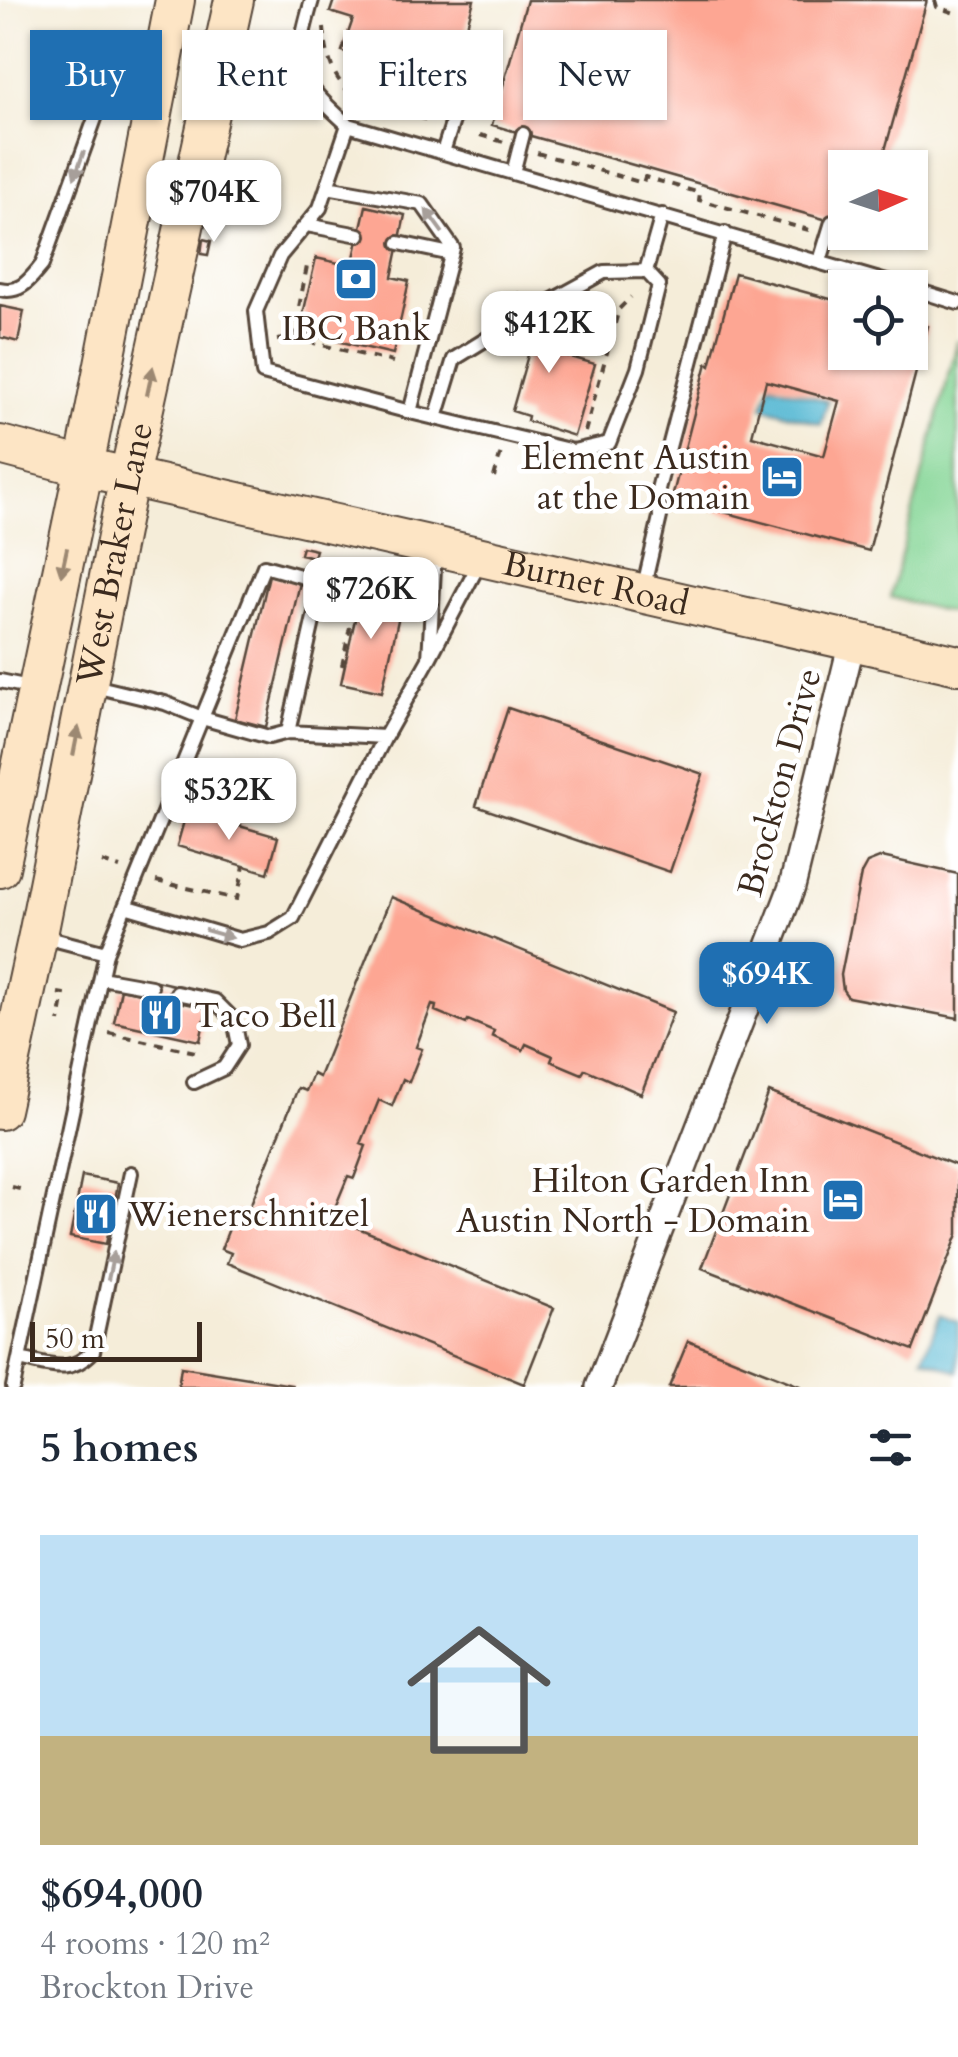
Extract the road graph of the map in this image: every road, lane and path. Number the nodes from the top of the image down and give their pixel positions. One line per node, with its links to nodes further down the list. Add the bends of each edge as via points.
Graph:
1 (175, 0): 42 (main road, West Braker Lane)
2 (234, 0): 43 (main road, West Braker Lane, one-way to 2)
3 (312, 0): 10 (lane, via 300,43 302,74)
4 (935, 0): 5 (path)
5 (958, 14)
6 (324, 26): 9 (path, via 333,71 351,95)
7 (94, 120): 28 (lane, one-way to 28, via 42,265 17,290)
8 (454, 120): 13 (lane)
9 (437, 122)
10 (348, 125): 13 (lane); 15 (lane)
11 (480, 134): 12 (path)
12 (522, 141): 14 (lane); 18 (path, via 643,183 645,177 700,193 699,200)
13 (444, 152): 14 (lane)
14 (513, 172): 16 (lane)
15 (327, 187): 17 (lane); 23 (lane, one-way to 15, via 422,204)
16 (662, 216): 19 (lane); 27 (lane)
17 (307, 225): 20 (lane); 37 (lane, via 280,256 256,310 262,373)
18 (828, 228)
19 (725, 233): 25 (lane); 48 (lane, via 658,489 660,518)
20 (359, 235)
21 (828, 235): 25 (lane)
22 (399, 243): 23 (lane)
23 (452, 254): 37 (lane)
24 (308, 261): 34 (path)
25 (820, 261): 26 (lane)
26 (849, 270)
27 (646, 271): 32 (lane, via 604,272); 38 (lane, via 658,285 638,369 609,444 573,451)
28 (0, 289)
29 (928, 294): 31 (lane)
30 (631, 297): 39 (path, via 619,310 584,436)
31 (958, 303)
32 (531, 312)
33 (514, 322): 38 (lane, via 454,359)
34 (293, 338): 35 (path); 36 (path)
35 (273, 340)
36 (393, 362)
37 (410, 412): 38 (lane)
38 (436, 418)
39 (575, 438)
40 (503, 443): 44 (path)
41 (0, 445): 42 (main road, Burnet Road)
42 (84, 466): 43 (main road, Burnet Road); 53 (main road, West Braker Lane, one-way to 53)
43 (128, 476): 45 (main road, Burnet Road); 54 (main road, West Braker Lane)
44 (494, 476)
45 (436, 547): 46 (main road, Burnet Road); 50 (lane)
46 (482, 558): 48 (main road, Burnet Road); 50 (lane)
47 (361, 573): 51 (path)
48 (642, 595): 49 (main road, Burnet Road)
49 (852, 642): 52 (main road, Burnet Road); 80 (street, Brockton Drive, via 792,887)
50 (429, 660): 57 (lane)
51 (342, 666)
52 (958, 666)
53 (18, 685): 60 (main road, West Braker Lane)
54 (88, 685): 55 (lane); 64 (main road, West Braker Lane, one-way to 54)
55 (202, 718): 56 (lane, via 269,737); 56 (lane, via 264,566 322,582); 63 (lane)
56 (288, 732): 57 (lane)
57 (386, 736): 63 (lane, one-way to 57, via 240,940 294,918)
58 (102, 862): 61 (path)
59 (244, 866): 62 (path, via 237,898)
60 (0, 868)
61 (129, 872)
62 (156, 881)
63 (125, 906): 65 (lane)
64 (38, 936): 65 (lane); 74 (main road, West Braker Lane)
65 (106, 953): 66 (lane)
66 (100, 978): 67 (lane); 78 (lane)
67 (151, 988)
68 (52, 991): 70 (path, via 64,994)
69 (177, 993): 73 (lane, via 215,1001 234,1020 239,1045 224,1068)
70 (59, 1022)
71 (109, 1034): 72 (path)
72 (200, 1054)
73 (194, 1082)
74 (0, 1110)
75 (131, 1173): 78 (lane, one-way to 75, via 66,1368 93,1351)
76 (12, 1187): 77 (path)
77 (24, 1190)
78 (19, 1359): 79 (lane)
79 (9, 1383)
80 (598, 1387)

